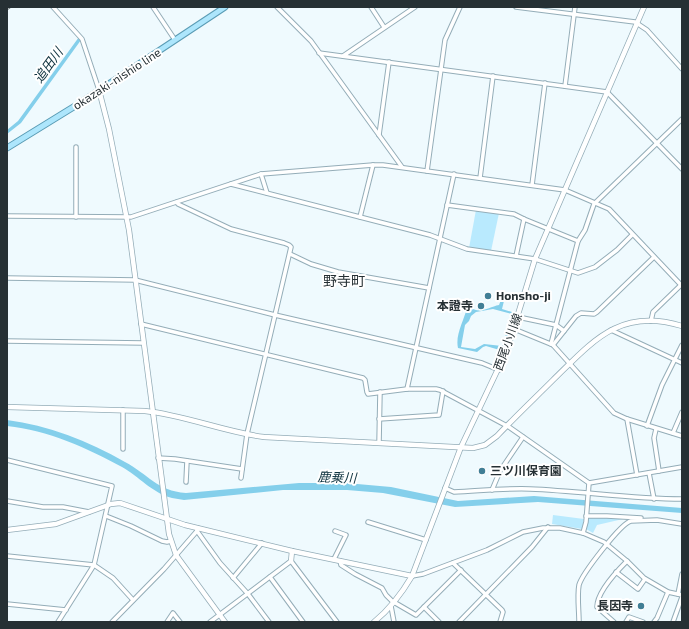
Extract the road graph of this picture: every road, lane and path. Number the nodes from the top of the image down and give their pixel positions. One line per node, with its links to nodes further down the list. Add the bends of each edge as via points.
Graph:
1 (53, 7): 23 (street, via 82,39)
2 (153, 7): 14 (street)
3 (225, 7): 14 (main road, okazaki-nishio line)
4 (277, 7): 15 (street)
5 (371, 7): 13 (street)
6 (415, 7): 13 (street)
7 (460, 7): 18 (street, via 446,36)
8 (516, 7): 11 (street)
9 (575, 7): 11 (street)
10 (644, 7): 12 (street, 西尾小川線)
11 (574, 14): 12 (street); 22 (street)
12 (637, 23): 19 (street, via 647,30); 24 (street, 西尾小川線)
13 (384, 28): 16 (street)
14 (176, 40): 23 (main road, okazaki-nishio line)
15 (319, 53): 16 (street); 26 (street)
16 (343, 56): 17 (street)
17 (389, 62): 18 (street); 26 (street)
18 (441, 69): 20 (street); 33 (street)
19 (682, 69)
20 (493, 76): 21 (street); 36 (street)
21 (545, 83): 22 (street); 38 (street)
22 (565, 86): 24 (street)
23 (99, 90): 29 (main road, okazaki-nishio line); 47 (street)
24 (607, 92): 27 (street); 39 (street, 西尾小川線)
25 (682, 119): 27 (street)
26 (378, 135): 31 (street)
27 (657, 143): 32 (street); 42 (street)
28 (76, 147): 45 (street)
29 (7, 148)
30 (373, 165): 31 (street); 34 (street); 46 (street)
31 (402, 167): 33 (street)
32 (682, 169)
33 (427, 171): 35 (street)
34 (261, 174): 37 (street); 40 (street)
35 (454, 174): 36 (street); 43 (street)
36 (480, 178): 38 (street)
37 (230, 184): 40 (street); 41 (street)
38 (532, 185): 39 (street)
39 (565, 190): 42 (street); 49 (street, 西尾小川線)
40 (267, 193): 46 (street)
41 (177, 202): 47 (street); 53 (street, via 231,229 290,245)
42 (595, 203): 50 (street, via 609,210); 52 (street)
43 (447, 205): 48 (street, via 514,214); 51 (street)
44 (7, 216): 45 (street)
45 (76, 217): 47 (street)
46 (360, 217): 51 (street)
47 (127, 218): 59 (street)
48 (524, 219): 49 (street); 54 (street)
49 (548, 229): 52 (street); 56 (street, 西尾小川線)
50 (632, 235): 55 (street); 57 (street, via 594,267 578,273)
51 (441, 238): 54 (street, via 467,249); 61 (street)
52 (578, 241): 57 (street)
53 (290, 254): 61 (street, via 338,272); 62 (street)
54 (516, 256): 56 (street)
55 (654, 257): 60 (street); 70 (street, via 597,312 581,313)
56 (535, 259): 57 (street); 63 (street, 西尾小川線)
57 (570, 271): 66 (street)
58 (7, 278): 59 (street)
59 (135, 280): 62 (street); 65 (street)
60 (682, 285): 64 (street, via 653,312)
61 (429, 288): 75 (street)
62 (275, 315): 75 (street); 76 (street)
63 (518, 317): 66 (street); 68 (street, 西尾小川線)
64 (651, 321): 67 (street); 69 (street, via 627,324)
65 (141, 324): 72 (street); 76 (street)
66 (556, 325): 70 (street); 73 (street)
67 (682, 326)
68 (514, 329): 73 (street); 80 (street, 西尾小川線)
69 (611, 330): 77 (street); 79 (street, via 592,342)
70 (564, 331): 73 (street)
71 (7, 342): 72 (street)
72 (143, 343): 87 (street)
73 (552, 345): 79 (street)
74 (682, 345): 77 (street)
75 (416, 349): 80 (street, via 482,363); 81 (street)
76 (266, 354): 83 (street, via 363,378 367,393); 95 (street)
77 (675, 360): 78 (street); 92 (street, via 662,385)
78 (682, 363)
79 (570, 364): 90 (street, via 614,413); 91 (street)
80 (499, 370): 86 (street, 西尾小川線)
81 (408, 389): 82 (street); 83 (street)
82 (443, 391): 86 (street); 89 (street, via 439,415)
83 (380, 392): 89 (street)
84 (7, 407): 85 (street)
85 (123, 410): 87 (street); 100 (street)
86 (478, 410): 91 (street); 99 (street, 西尾小川線)
87 (152, 412): 95 (street); 101 (street)
88 (682, 412): 94 (street)
89 (379, 419): 98 (street)
90 (627, 419): 92 (street); 108 (street)
91 (506, 426): 97 (street); 99 (street, via 485,445)
92 (647, 426): 93 (street)
93 (656, 429): 94 (street); 106 (street, via 654,438)
94 (672, 433): 96 (street)
95 (247, 434): 98 (street, via 274,438); 105 (street)
96 (682, 436)
97 (523, 437): 111 (street); 113 (street, via 500,471)
98 (378, 443): 99 (street)
99 (461, 447): 112 (street, 西尾小川線)
100 (123, 449)
101 (158, 458): 103 (street); 122 (street)
102 (7, 460): 118 (street, via 112,486)
103 (187, 461): 105 (street); 110 (street)
104 (682, 467): 106 (street)
105 (242, 469): 109 (street)
106 (659, 471): 107 (street)
107 (649, 473): 108 (street); 115 (street)
108 (637, 475): 111 (street)
109 (241, 478)
110 (186, 482)
111 (589, 482): 114 (street)
112 (444, 490): 113 (street); 131 (street, 西尾小川線)
113 (492, 490): 114 (street, via 528,489)
114 (588, 493): 115 (street); 120 (street)
115 (654, 499): 116 (street)
116 (682, 499)
117 (7, 501): 119 (street)
118 (109, 505): 119 (street); 121 (street); 122 (street, via 120,503)
119 (90, 512): 127 (street, via 56,524)
120 (586, 515): 123 (street); 130 (street)
121 (106, 516): 132 (street, via 162,541); 143 (street)
122 (166, 520): 128 (street); 132 (street)
123 (654, 520): 125 (street); 134 (street, via 628,522 618,530)
124 (368, 522): 131 (street)
125 (682, 524)
126 (548, 527): 130 (street); 142 (street, via 523,532 487,550); 153 (street)
127 (7, 530)
128 (198, 530): 133 (street); 136 (street); 149 (street)
129 (335, 531): 138 (street, via 346,535)
130 (583, 533): 134 (street)
131 (426, 540): 147 (street, 西尾小川線)
132 (171, 541): 136 (street)
133 (262, 543): 135 (street); 149 (street)
134 (608, 544): 141 (street); 175 (street, via 579,584)
135 (292, 550): 138 (street); 140 (street)
136 (176, 555): 155 (street); 160 (street)
137 (7, 556): 143 (street)
138 (334, 559): 139 (street)
139 (340, 560): 147 (street); 157 (street, via 341,565 382,588)
140 (291, 561): 148 (street); 169 (street)
141 (627, 561): 145 (street); 150 (street)
142 (453, 562): 144 (street); 147 (street)
143 (94, 566): 155 (street, via 113,578); 159 (street)
144 (461, 570): 153 (street); 158 (street)
145 (616, 572): 150 (street, via 638,589); 176 (street, via 597,606)
146 (682, 574): 154 (street)
147 (412, 576): 157 (street, 西尾小川線)
148 (270, 577): 152 (street); 168 (street)
149 (233, 578): 152 (street)
150 (645, 579): 151 (street)
151 (668, 592): 154 (street); 179 (street)
152 (248, 594): 160 (street); 167 (street)
153 (486, 594): 173 (street); 174 (street, via 503,611)
154 (681, 595): 180 (street)
155 (133, 600): 162 (street)
156 (7, 604): 159 (street)
157 (392, 604): 158 (street, via 416,615); 170 (street, 西尾小川線); 171 (street)
158 (424, 607): 172 (street)
159 (66, 610): 161 (street)
160 (220, 615): 165 (street); 166 (street)
161 (58, 622)
162 (112, 622)
163 (167, 622): 164 (street, via 172,613)
164 (180, 622)
165 (210, 622)
166 (225, 622)
167 (269, 622)
168 (303, 622)
169 (337, 622)
170 (374, 622)
171 (394, 622)
172 (439, 622)
173 (460, 622)
174 (500, 622)
175 (579, 622)
176 (614, 622)
177 (626, 622): 178 (street, via 629,617)
178 (643, 622)
179 (654, 622)
180 (673, 622)

